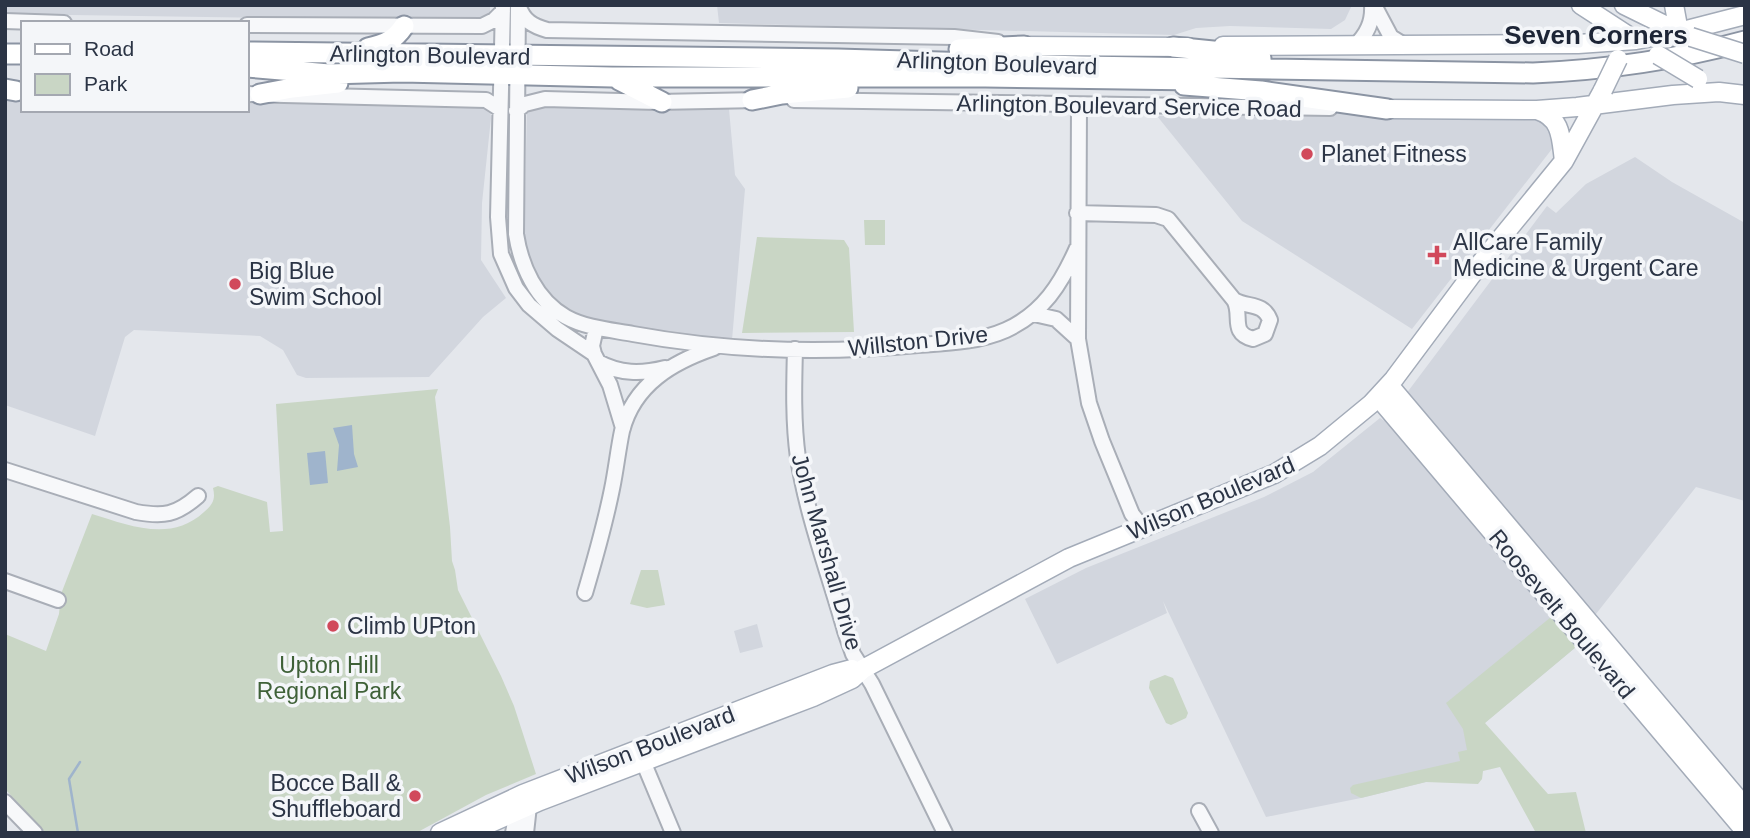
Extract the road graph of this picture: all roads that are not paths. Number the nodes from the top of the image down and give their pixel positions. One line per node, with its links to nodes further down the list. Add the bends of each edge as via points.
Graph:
1 (518, 5): 12 (street, via 522,16 537,27); 26 (street)
2 (1373, 5): 18 (street, via 1368,30); 19 (street, via 1391,37)
3 (1580, 5): 14 (main road); 16 (main road, via 1590,29)
4 (1624, 5): 8 (main road)
5 (1661, 5): 8 (main road)
6 (1674, 5): 13 (main road)
7 (503, 8): 11 (street, via 482,26); 26 (street)
8 (1642, 15): 13 (main road)
9 (1745, 15): 13 (main road)
10 (248, 25): 11 (street)
11 (406, 26): 22 (highway, via 388,43); 24 (highway, via 421,46)
12 (568, 30): 17 (street, via 982,39); 26 (street, via 546,33)
13 (1685, 35): 14 (main road); 23 (main road, bridge)
14 (1636, 40): 16 (main road); 34 (main road, bridge); 37 (main road, Wilson Boulevard, bridge, via 1624,49)
15 (1745, 41): 28 (highway, Arlington Boulevard, via 1588,71)
16 (1578, 44): 19 (main road)
17 (1024, 46): 20 (main road); 25 (highway)
18 (1355, 46): 19 (main road); 20 (main road)
19 (1406, 46)
20 (1172, 47): 28 (highway)
21 (248, 52): 22 (highway, Arlington Boulevard)
22 (334, 53): 24 (highway, Arlington Boulevard)
23 (1745, 55): 32 (highway, Arlington Boulevard, via 1652,75 1545,85)
24 (471, 56): 26 (highway, Arlington Boulevard)
25 (838, 59): 26 (highway, Arlington Boulevard); 28 (highway, Arlington Boulevard)
26 (512, 62): 29 (highway, Arlington Boulevard); 30 (highway, Arlington Boulevard); 43 (street); 46 (street, Willston Drive)
27 (248, 67): 29 (highway, Arlington Boulevard, via 329,74)
28 (1317, 68)
29 (402, 72): 35 (highway)
30 (612, 77): 31 (highway, Arlington Boulevard); 40 (highway)
31 (985, 77): 32 (highway, Arlington Boulevard); 39 (highway)
32 (1082, 80): 44 (highway, via 1261,91)
33 (1745, 83): 34 (main road)
34 (1719, 92): 36 (main road, Arlington Boulevard Service Road); 38 (main road, Arlington Boulevard Service Road); 42 (main road)
35 (253, 94): 43 (street, via 486,100)
36 (1745, 95)
37 (1599, 97): 38 (main road, Arlington Boulevard Service Road); 45 (main road, Arlington Boulevard Service Road); 47 (main road, Wilson Boulevard)
38 (1631, 99): 47 (main road, via 1608,114)
39 (751, 100): 40 (street, Arlington Boulevard Service Road); 41 (street, Arlington Boulevard Service Road)
40 (662, 102): 46 (street, Arlington Boulevard Service Road, via 545,99)
41 (1079, 105): 44 (street, Arlington Boulevard Service Road); 48 (street)
42 (1745, 105)
43 (500, 109): 57 (street, via 498,236 504,264 529,305)
44 (1387, 109): 45 (main road, Arlington Boulevard Service Road)
45 (1537, 110): 47 (main road, via 1558,125)
46 (516, 111): 52 (street, Willston Drive, via 520,258 546,300 565,316)
47 (1564, 161): 59 (main road, Wilson Boulevard)
48 (1077, 213): 49 (street); 50 (street, via 1168,219)
49 (1077, 248): 51 (street, Willston Drive, via 1060,284); 53 (street)
50 (1234, 300)
51 (1034, 314): 53 (street, via 1056,319); 56 (street, Willston Drive, via 1007,330 975,340 867,349)
52 (596, 328): 54 (street, Willston Drive); 57 (street, via 592,345)
53 (1078, 339): 63 (street, via 1101,441)
54 (673, 340): 55 (street, Willston Drive); 58 (street)
55 (719, 346): 56 (street, Willston Drive); 58 (street)
56 (795, 349): 67 (street, John Marshall Drive, via 795,428 805,491 845,631)
57 (596, 358): 58 (street, via 609,368 638,373); 60 (street)
58 (669, 367): 60 (street, via 642,393)
59 (1383, 391): 63 (main road, Wilson Boulevard, via 1294,464); 71 (main road, Roosevelt Boulevard); 74 (main road, Roosevelt Boulevard)
60 (623, 428): 65 (street)
61 (5, 470): 62 (street, via 156,516 175,512)
62 (198, 496)
63 (1142, 527): 67 (main road, Wilson Boulevard, via 1069,558)
64 (5, 581): 66 (street)
65 (585, 593)
66 (58, 600)
67 (863, 669): 68 (main road, Wilson Boulevard, via 846,670); 81 (street, John Marshall Drive)
68 (641, 756): 70 (main road, Wilson Boulevard); 80 (street)
69 (5, 802): 73 (street)
70 (522, 804): 76 (main road, Wilson Boulevard); 77 (main road, Wilson Boulevard); 78 (street); 79 (street)
71 (1745, 807)
72 (1199, 811): 82 (street)
73 (10, 817): 75 (street)
74 (1745, 831)
75 (35, 833)
76 (440, 833)
77 (468, 833)
78 (513, 833)
79 (526, 833)
80 (673, 833)
81 (945, 833)
82 (1211, 833)

